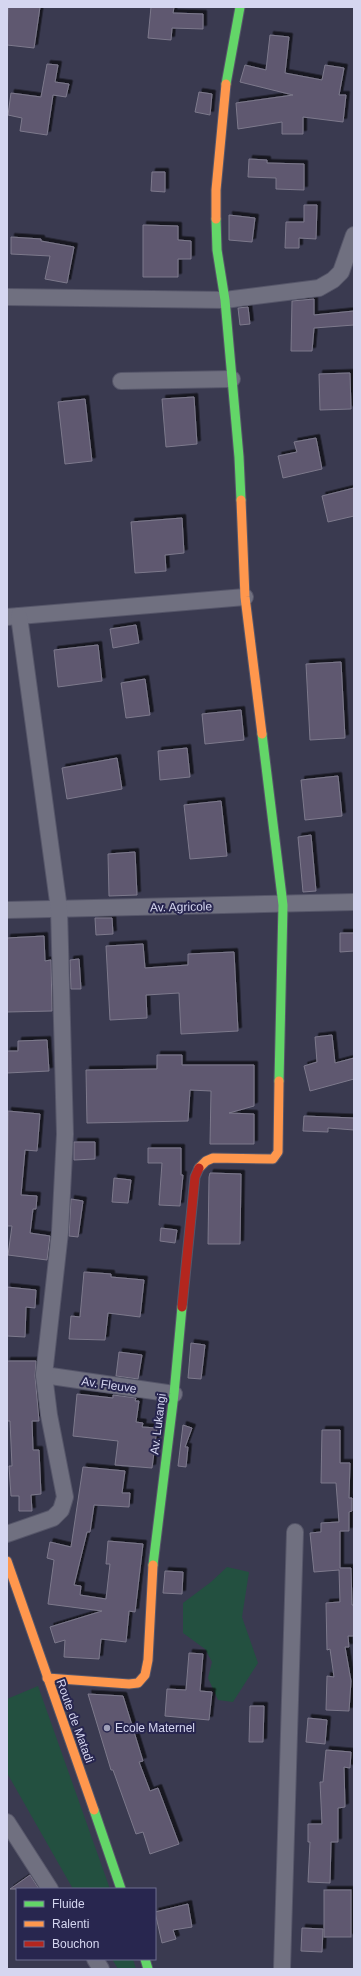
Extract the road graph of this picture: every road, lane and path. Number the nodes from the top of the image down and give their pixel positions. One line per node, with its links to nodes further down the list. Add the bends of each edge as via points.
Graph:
1 (240, 7): 4 (street, via 225,88 216,190 217,250)
2 (354, 235): 4 (street, via 341,272 319,288)
3 (7, 297): 4 (street)
4 (226, 300): 5 (street)
5 (232, 379): 6 (street); 7 (street, via 239,457)
6 (121, 381)
7 (245, 597): 8 (street); 10 (street)
8 (13, 617): 11 (street)
9 (354, 902): 10 (street, Av. Agricole)
10 (283, 905): 11 (street, Av. Agricole); 14 (street, Av. Lukangi, via 278,1152 273,1159 213,1158 200,1164 194,1178)
11 (59, 909): 12 (street, Av. Agricole); 13 (street, via 65,1134 60,1232)
12 (7, 910)
13 (44, 1375): 14 (street, Av. Fleuve); 16 (street, via 48,1415 65,1497 61,1510 52,1518)
14 (174, 1394): 18 (street, Av. Lukangi, via 151,1584 148,1660 145,1675 138,1683 129,1684)
15 (295, 1532): 24 (street)
16 (7, 1534)
17 (7, 1561): 18 (street, Route de Matadi)
18 (47, 1678): 21 (street, Route de Matadi)
19 (7, 1822): 20 (street)
20 (49, 1888)
21 (121, 1888)
22 (96, 1960): 23 (street)
23 (101, 1969)
24 (282, 1969)

